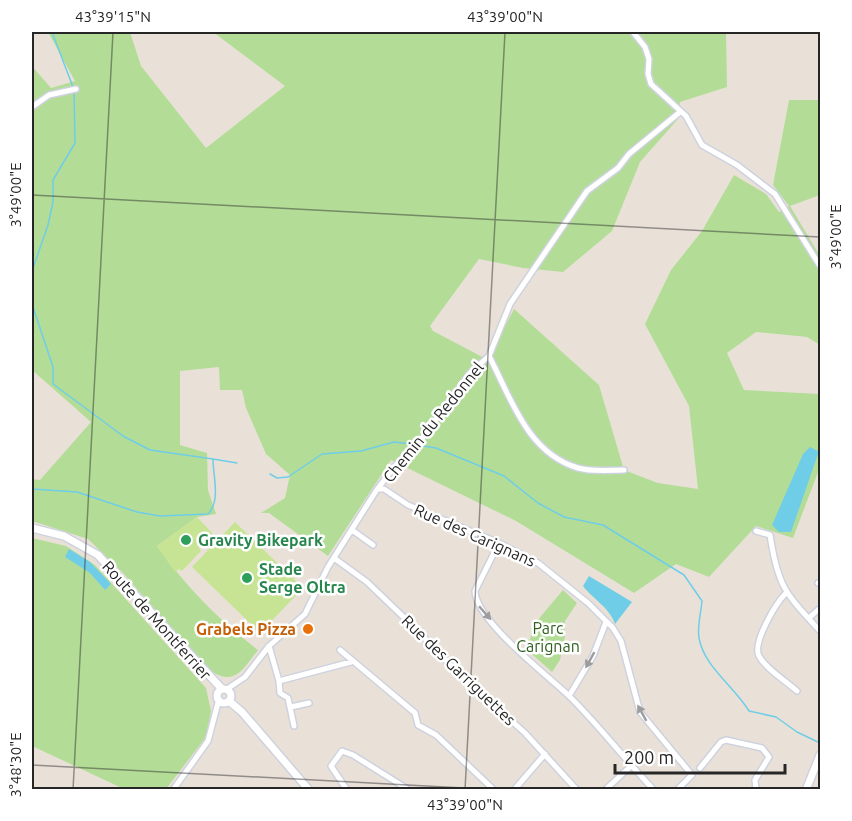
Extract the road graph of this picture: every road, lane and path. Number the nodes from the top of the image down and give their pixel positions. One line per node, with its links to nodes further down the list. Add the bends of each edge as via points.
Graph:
1 (633, 32): 4 (street, via 645,47 651,84)
2 (74, 89): 3 (street, via 49,95)
3 (32, 107)
4 (680, 112): 5 (street, via 702,145 775,194); 6 (street, Chemin du Redonnel, via 587,191 510,304)
5 (820, 266)
6 (489, 356): 7 (street, Chemin du Redonnel, via 525,428 538,445 578,468); 8 (street, Chemin du Redonnel, via 470,373)
7 (624, 470)
8 (379, 489): 10 (street, Chemin du Redonnel); 12 (street, Rue des Carignans)
9 (32, 528): 25 (street, Route de Montferrier, via 64,536 98,555)
10 (352, 530): 13 (street); 14 (street, Chemin du Redonnel)
11 (756, 531): 15 (street, via 770,535 776,571)
12 (499, 543): 18 (street, Rue des Carignans, via 554,574); 26 (street, one-way to 26, via 474,591 476,603 522,654)
13 (373, 544)
14 (334, 558): 20 (street, Chemin du Redonnel, via 305,614); 30 (street, Rue des Garriguettes, via 368,582)
15 (786, 593): 17 (street); 24 (street, via 777,602 757,648 759,657)
16 (820, 608): 17 (street)
17 (809, 618): 19 (street)
18 (606, 622): 26 (street, one-way to 26, via 593,656); 43 (street, Rue des Carignans, one-way to 18, via 692,775 640,712 621,641)
19 (820, 631)
20 (269, 646): 23 (street); 25 (street, Chemin du Redonnel)
21 (340, 650): 22 (street)
22 (351, 662): 23 (street); 38 (street, via 415,713 418,725 436,735)
23 (279, 681): 28 (street, via 279,693 288,698)
24 (797, 691)
25 (225, 695): 34 (street, via 208,741); 35 (street, Route de Montferrier)
26 (569, 696): 32 (street)
27 (309, 703): 28 (street)
28 (291, 707): 29 (street)
29 (294, 726)
30 (545, 754): 39 (street); 40 (street, Rue des Garriguettes)
31 (820, 755): 45 (street)
32 (631, 766): 41 (street); 42 (street)
33 (700, 768): 44 (street, via 726,740 762,748 769,757 754,780)
34 (172, 789)
35 (309, 789)
36 (347, 789): 37 (street, via 331,766 342,751)
37 (409, 789)
38 (494, 789)
39 (514, 789)
40 (577, 789)
41 (605, 789)
42 (654, 789)
43 (677, 789)
44 (756, 789)
45 (806, 789)

